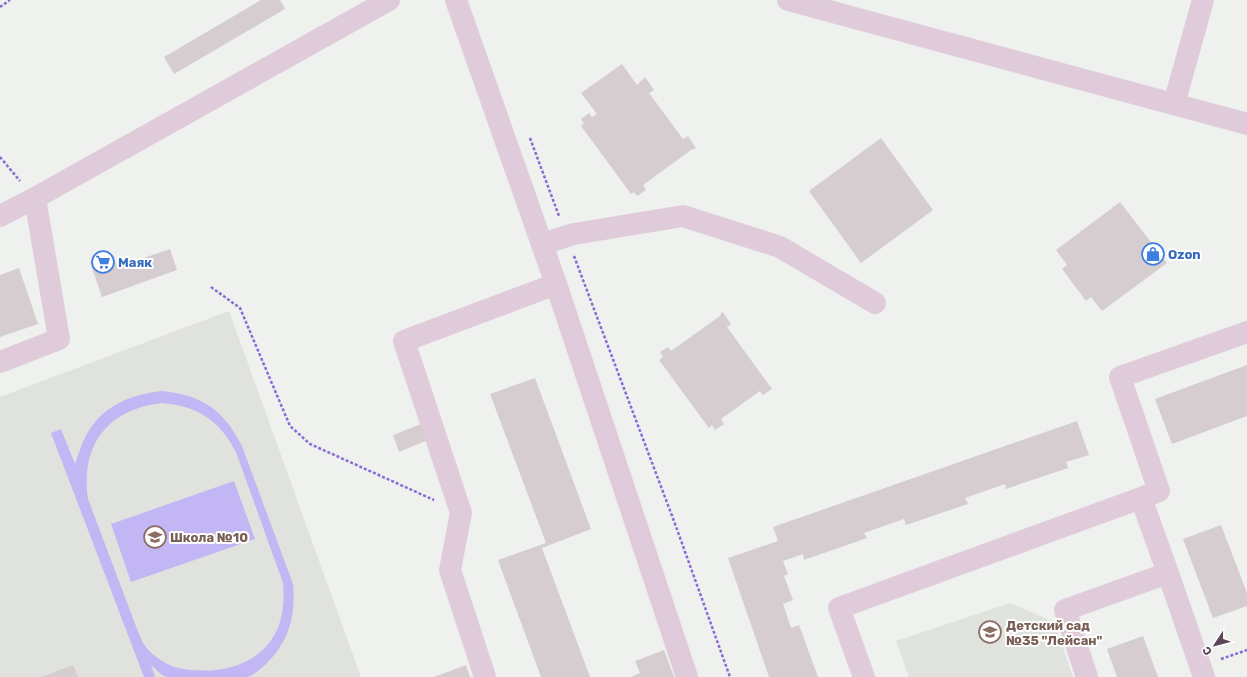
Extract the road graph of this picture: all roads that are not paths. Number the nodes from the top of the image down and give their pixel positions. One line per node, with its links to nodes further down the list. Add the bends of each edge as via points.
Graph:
1 (390, 0): 7 (street)
2 (456, 0): 9 (street)
3 (788, 0): 5 (street)
4 (1203, 0): 5 (street)
5 (1174, 104): 6 (street)
6 (1247, 124)
7 (35, 198): 8 (street); 13 (street, via 60,339)
8 (0, 216)
9 (542, 244): 10 (street); 11 (street, via 566,236 683,216 780,247)
10 (556, 284): 17 (street, via 404,341 461,513 450,570); 18 (street)
11 (875, 303)
12 (1247, 332): 14 (street, via 1120,377 1159,491)
13 (0, 362)
14 (1141, 498): 15 (street); 19 (street, via 839,608)
15 (1168, 573): 16 (street); 20 (street, via 1065,610)
16 (1203, 672)
17 (485, 677)
18 (687, 677)
19 (864, 677)
20 (1087, 677)

